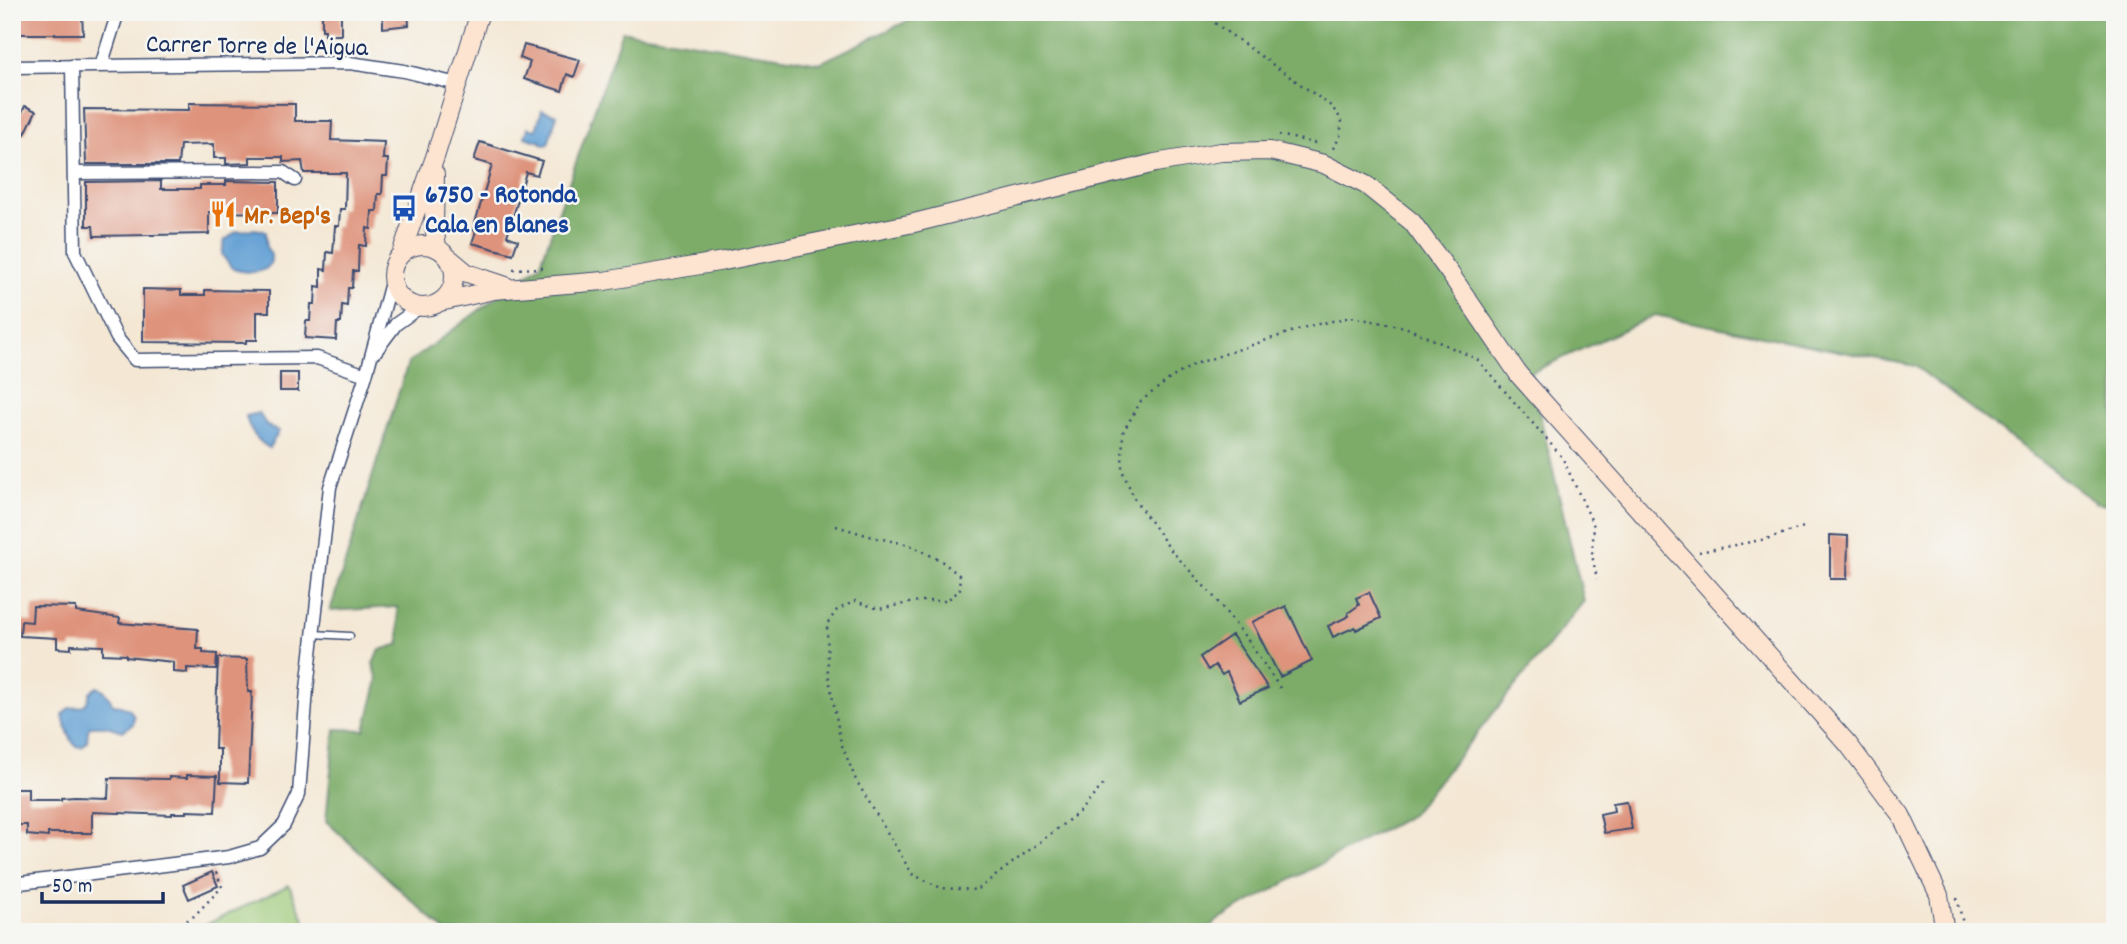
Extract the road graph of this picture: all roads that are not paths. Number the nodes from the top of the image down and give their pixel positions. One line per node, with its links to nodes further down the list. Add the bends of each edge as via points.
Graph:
1 (118, 12): 4 (street)
2 (480, 12): 6 (street)
3 (72, 66): 4 (street, Carrer Torre de l'Aigua); 5 (street, Carrer Torre de l'Aigua); 8 (street)
4 (101, 66): 6 (street, Carrer Torre de l'Aigua, via 350,63)
5 (12, 67)
6 (457, 84): 7 (street)
7 (435, 157): 10 (street, via 434,225); 11 (street)
8 (74, 173): 9 (street, via 283,172); 17 (street, via 75,252 117,338 135,360 317,358)
9 (295, 180)
10 (443, 252): 11 (street, via 421,244); 13 (street, via 467,273); 14 (street, via 454,266 455,280 447,298)
11 (401, 254): 12 (street)
12 (392, 279): 15 (street, via 398,294); 16 (street)
13 (513, 288): 14 (street); 21 (street, via 604,281 724,261 914,223 1155,163 1220,152 1270,150 1329,156 1412,222 1519,375 1848,744 1901,815 1939,895)
14 (440, 302): 15 (street)
15 (420, 307): 16 (street, via 397,324)
16 (371, 358): 17 (street)
17 (366, 375): 18 (street, via 330,487)
18 (313, 634): 19 (lane); 20 (street, via 299,794 284,825 260,848 229,857)
19 (349, 636)
20 (12, 884)
21 (1945, 932)

